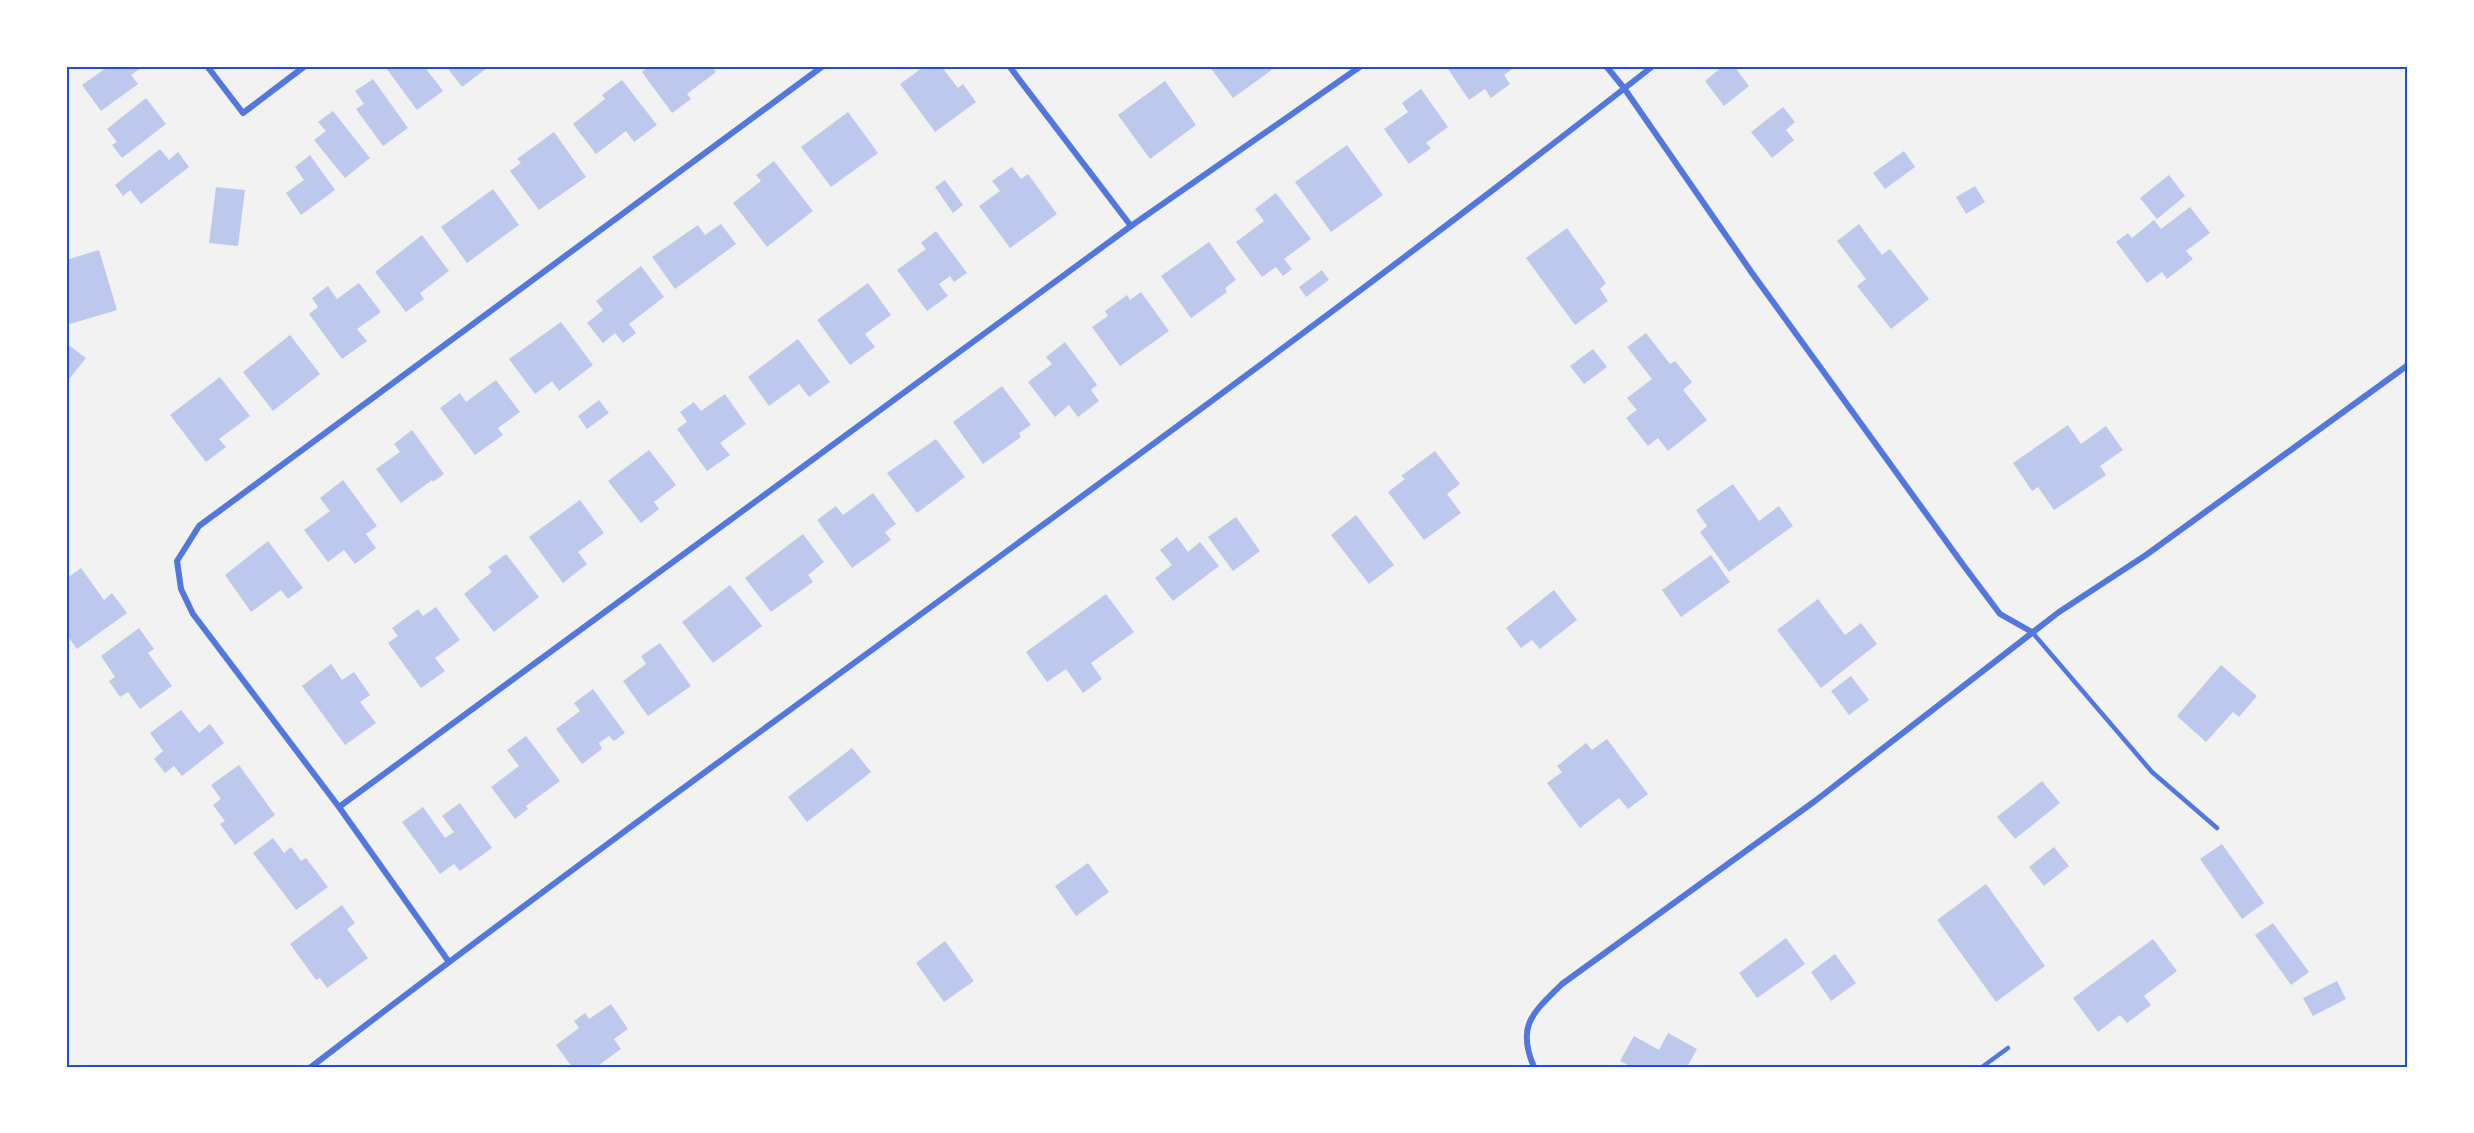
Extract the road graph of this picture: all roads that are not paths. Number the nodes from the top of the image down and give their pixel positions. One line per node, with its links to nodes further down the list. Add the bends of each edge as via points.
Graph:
1 (207, 66): 2 (street, via 243,113)
2 (305, 66)
3 (823, 66): 12 (street, via 199,526 177,561 181,589 194,614)
4 (1010, 66): 9 (street)
5 (1361, 66): 9 (street)
6 (1606, 66): 8 (street)
7 (1653, 66): 8 (street)
8 (1624, 88): 11 (street, via 1752,273 2000,614); 14 (street, via 1202,408)
9 (1131, 226): 12 (street)
10 (2408, 364): 11 (street, via 2146,555)
11 (2032, 632): 13 (lane, via 2152,772); 17 (street, via 1815,801 1563,984 1536,1010 1526,1026 1527,1052)
12 (339, 807): 14 (street)
13 (2217, 828)
14 (449, 962): 16 (street)
15 (2008, 1048): 18 (lane)
16 (311, 1067)
17 (1534, 1067)
18 (1982, 1067)

